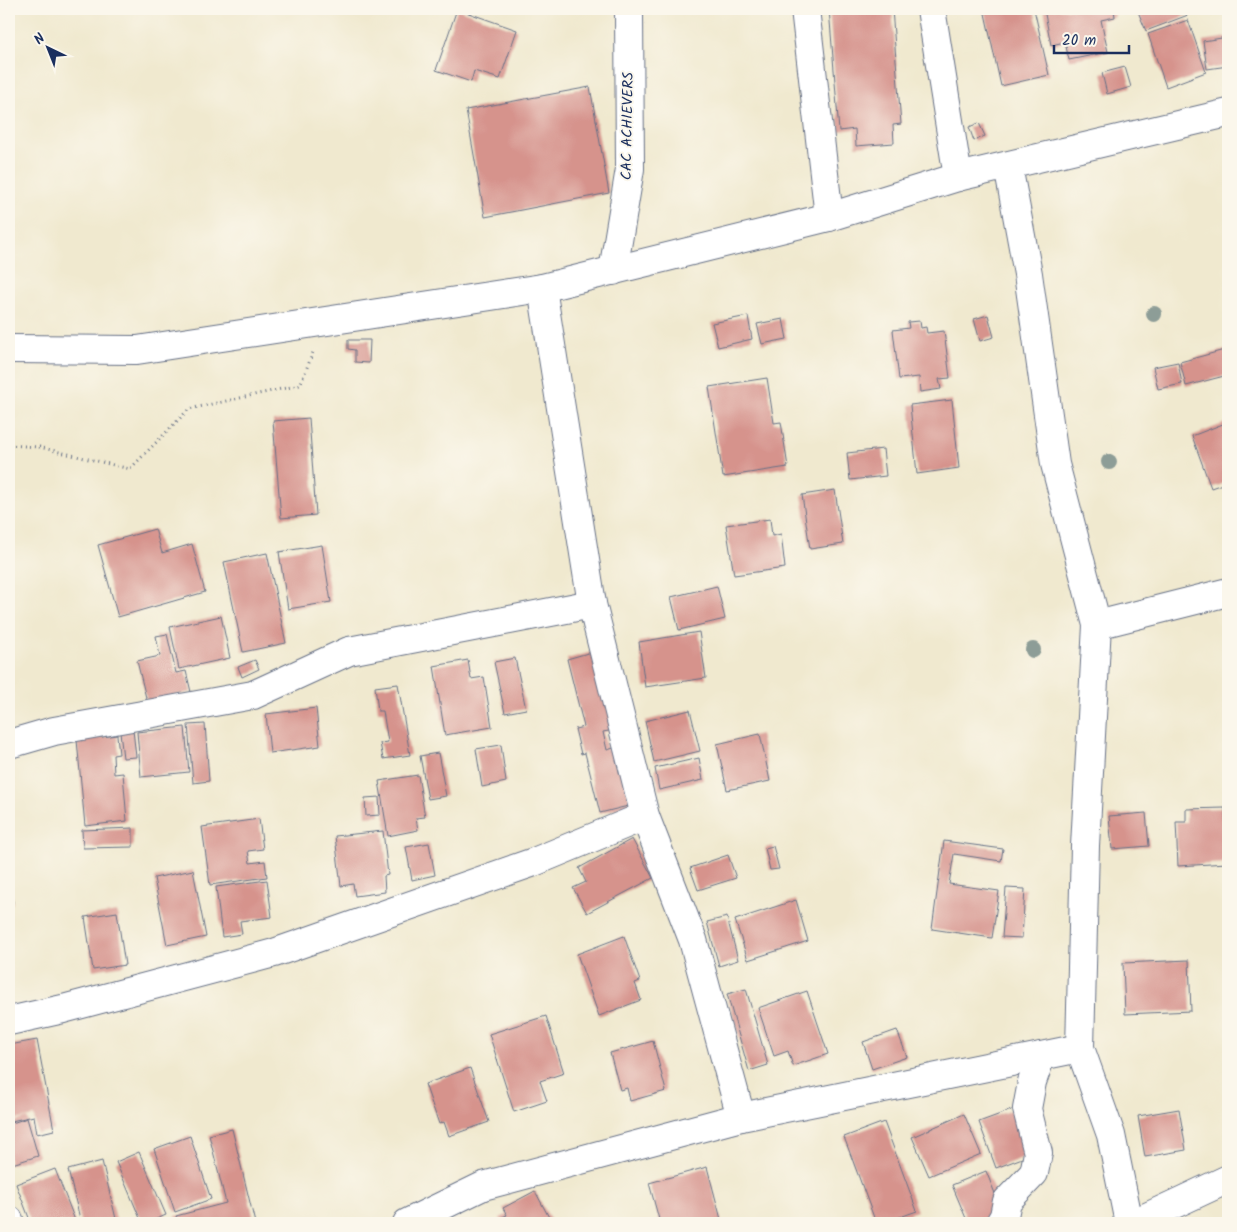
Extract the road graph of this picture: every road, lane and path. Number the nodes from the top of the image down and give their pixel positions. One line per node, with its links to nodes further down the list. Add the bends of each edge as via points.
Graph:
1 (629, 9): 8 (street, CAC ACHIEVERS, via 630,169)
2 (805, 9): 7 (street)
3 (931, 9): 6 (street)
4 (1228, 112): 5 (street)
5 (1008, 166): 6 (street); 15 (street, via 1028,274 1055,464)
6 (958, 177): 7 (street)
7 (829, 217): 8 (street)
8 (613, 271): 9 (street)
9 (542, 288): 10 (street); 14 (street)
10 (325, 321): 11 (street, via 137,350); 12 (path, via 300,385 189,409 130,469 39,447)
11 (9, 349)
12 (9, 445)
13 (1228, 592): 15 (street)
14 (592, 604): 16 (street, via 349,651 253,695 54,731); 17 (street)
15 (1097, 625): 19 (street, via 1084,846)
16 (9, 744)
17 (645, 816): 18 (street, via 534,862 274,953 63,1009); 21 (street, via 693,940)
18 (9, 1020)
19 (1080, 1048): 20 (street); 25 (street, via 1111,1135)
20 (1042, 1056): 21 (street); 24 (street, via 1032,1082 1027,1110 1038,1153 1034,1173 1007,1201)
21 (741, 1117): 23 (street, via 483,1186)
22 (1228, 1179): 26 (street)
23 (407, 1223)
24 (1000, 1223)
25 (1129, 1223)
26 (1134, 1223)

